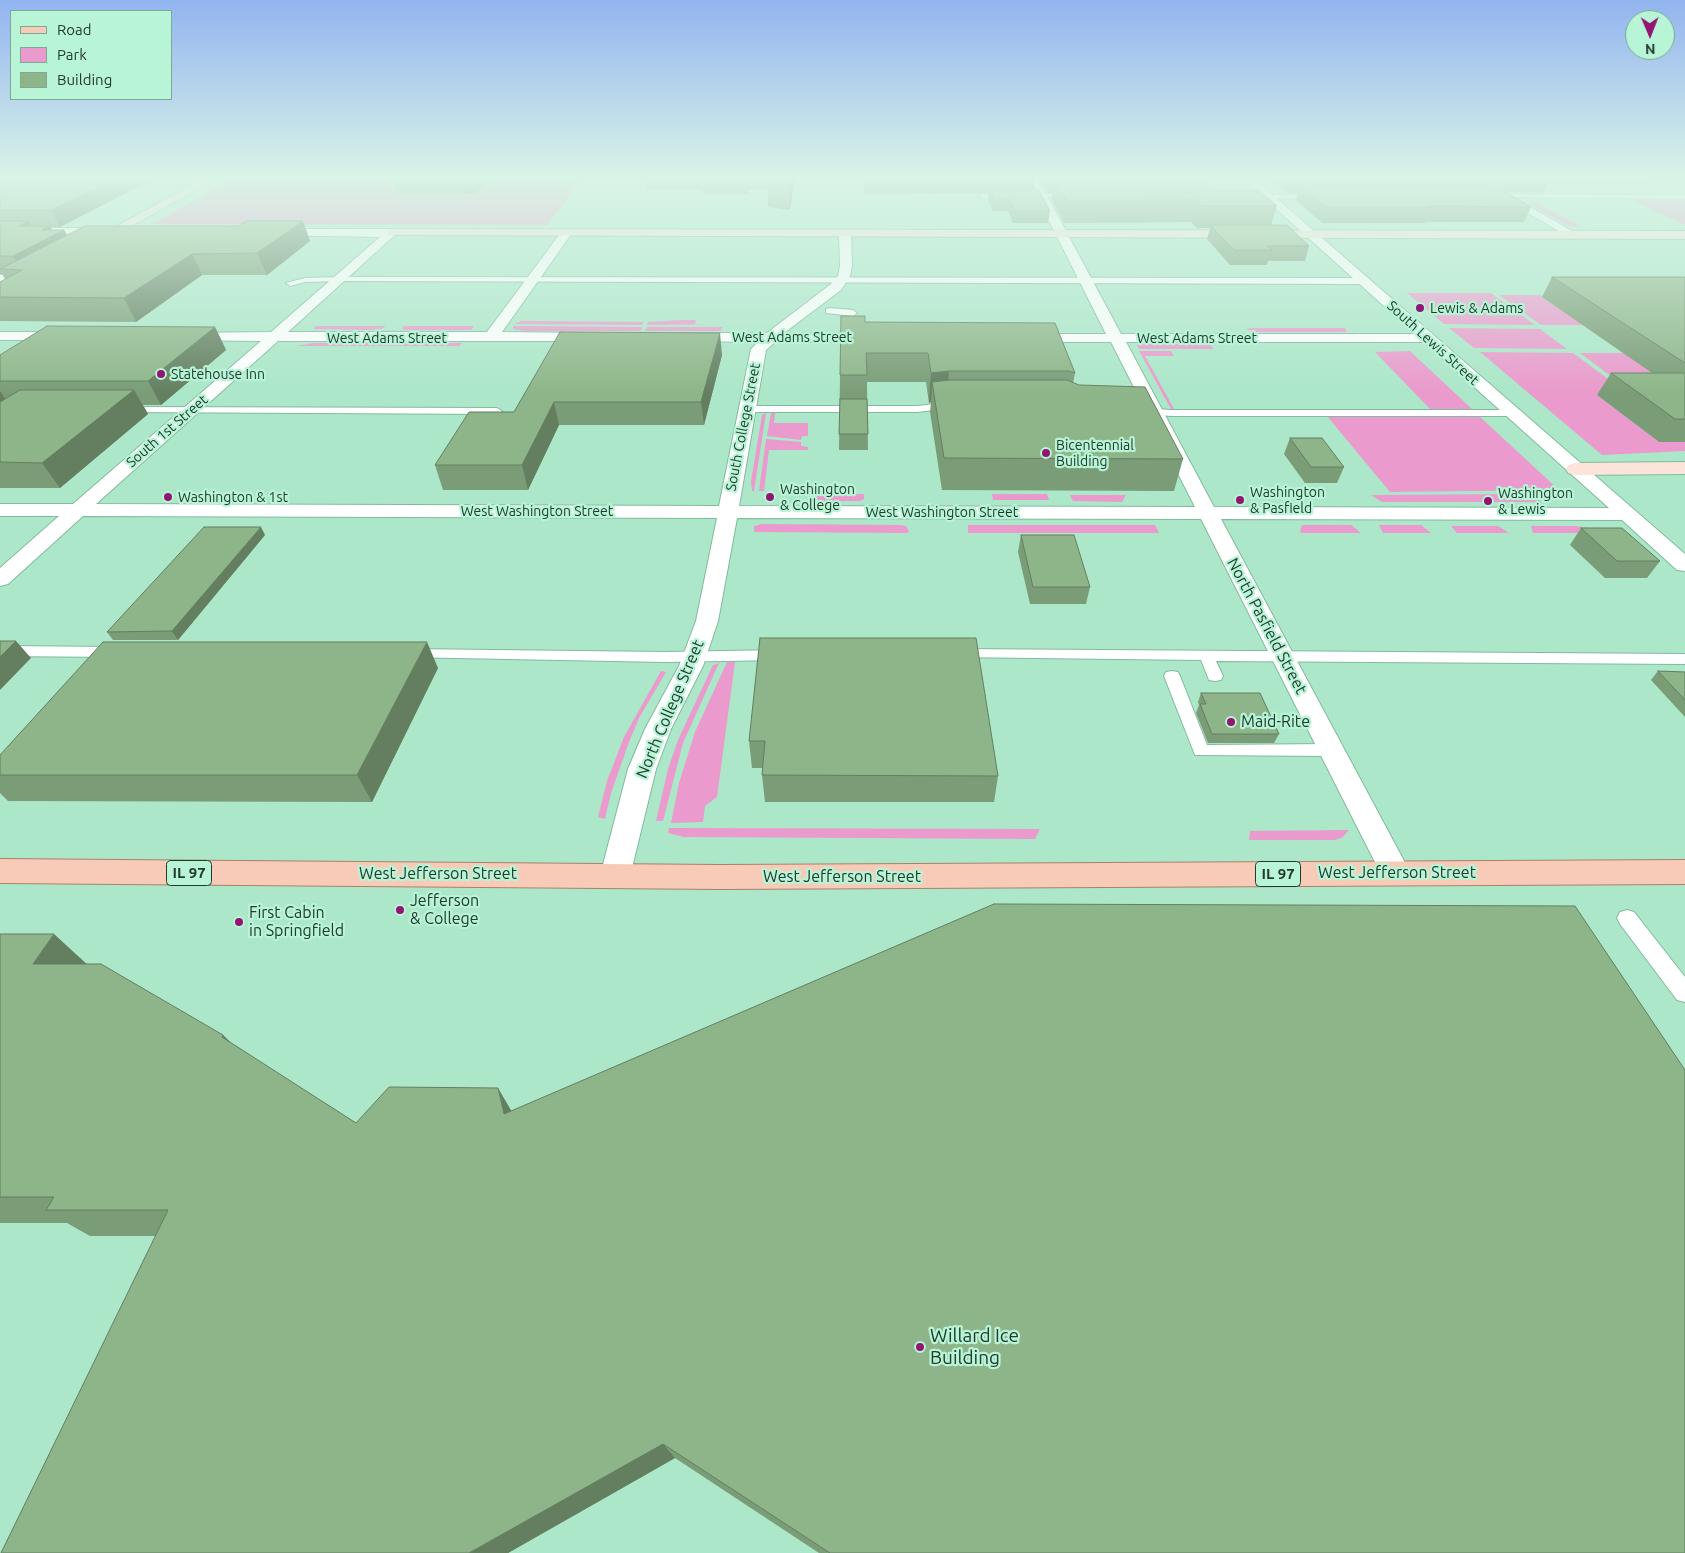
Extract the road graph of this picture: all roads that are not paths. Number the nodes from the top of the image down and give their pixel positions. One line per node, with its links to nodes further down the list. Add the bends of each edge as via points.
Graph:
1 (81, 249): 7 (street)
2 (372, 249): 9 (street, South 1st Street)
3 (555, 249): 10 (street)
4 (845, 249): 11 (street)
5 (1070, 249): 12 (street, North Pasfield Street)
6 (1328, 249): 13 (street, South Lewis Street)
7 (78, 251)
8 (0, 278): 15 (street, via 31,276)
9 (339, 279): 10 (lane); 14 (lane); 21 (street, South 1st Street)
10 (534, 279): 11 (lane); 25 (street)
11 (842, 279): 12 (lane); 24 (street, South College Street, via 825,297)
12 (1086, 280): 13 (lane); 28 (street, North Pasfield Street)
13 (1364, 281): 29 (street, South Lewis Street)
14 (290, 283)
15 (0, 293)
16 (829, 311): 17 (lane)
17 (853, 312)
18 (0, 336): 19 (street)
19 (85, 336)
20 (166, 336): 21 (street, West Adams Street)
21 (276, 336): 25 (street, West Adams Street); 33 (street, South 1st Street)
22 (610, 337): 25 (street, West Adams Street)
23 (669, 337): 24 (street, West Adams Street)
24 (770, 337): 26 (street, West Adams Street); 31 (street, South College Street, via 759,349)
25 (492, 338)
26 (898, 338)
27 (1006, 338): 28 (street, West Adams Street)
28 (1117, 338): 29 (street, West Adams Street); 36 (street, North Pasfield Street)
29 (1428, 338): 37 (street, South Lewis Street)
30 (966, 405): 31 (lane, via 917,410)
31 (746, 409): 42 (street, South College Street)
32 (116, 410): 33 (lane)
33 (192, 410): 35 (lane); 41 (street, South 1st Street)
34 (1130, 410): 36 (lane)
35 (498, 411)
36 (1155, 411): 37 (lane); 43 (street, North Pasfield Street)
37 (1513, 413): 39 (street, South Lewis Street)
38 (1685, 468): 39 (street)
39 (1575, 469): 44 (street, South Lewis Street)
40 (0, 510): 41 (street, West Washington Street)
41 (78, 510): 42 (street, West Washington Street); 46 (street, South 1st Street)
42 (727, 511): 43 (street, West Washington Street); 53 (street, North College Street, via 707,621)
43 (1208, 513): 44 (street, West Washington Street); 54 (street, North Pasfield Street)
44 (1626, 514): 45 (street, South Lewis Street)
45 (1685, 565)
46 (0, 579)
47 (0, 651): 48 (lane)
48 (130, 652)
49 (396, 654): 53 (lane)
50 (801, 654): 53 (lane)
51 (945, 654): 52 (lane)
52 (1206, 654): 54 (lane); 57 (lane)
53 (696, 655): 62 (street, North College Street, via 658,729 642,769)
54 (1283, 656): 55 (lane); 58 (street, North Pasfield Street)
55 (1685, 659)
56 (1172, 676): 58 (lane, via 1202,751)
57 (1215, 676)
58 (1332, 750): 60 (street, North Pasfield Street)
59 (0, 872): 62 (main road, West Jefferson Street / IL 97)
60 (1395, 872): 61 (main road, West Jefferson Street / IL 97); 62 (main road, West Jefferson Street / IL 97, via 964,877)
61 (1685, 872)
62 (616, 876)
63 (1627, 918): 64 (lane)
64 (1685, 993)

